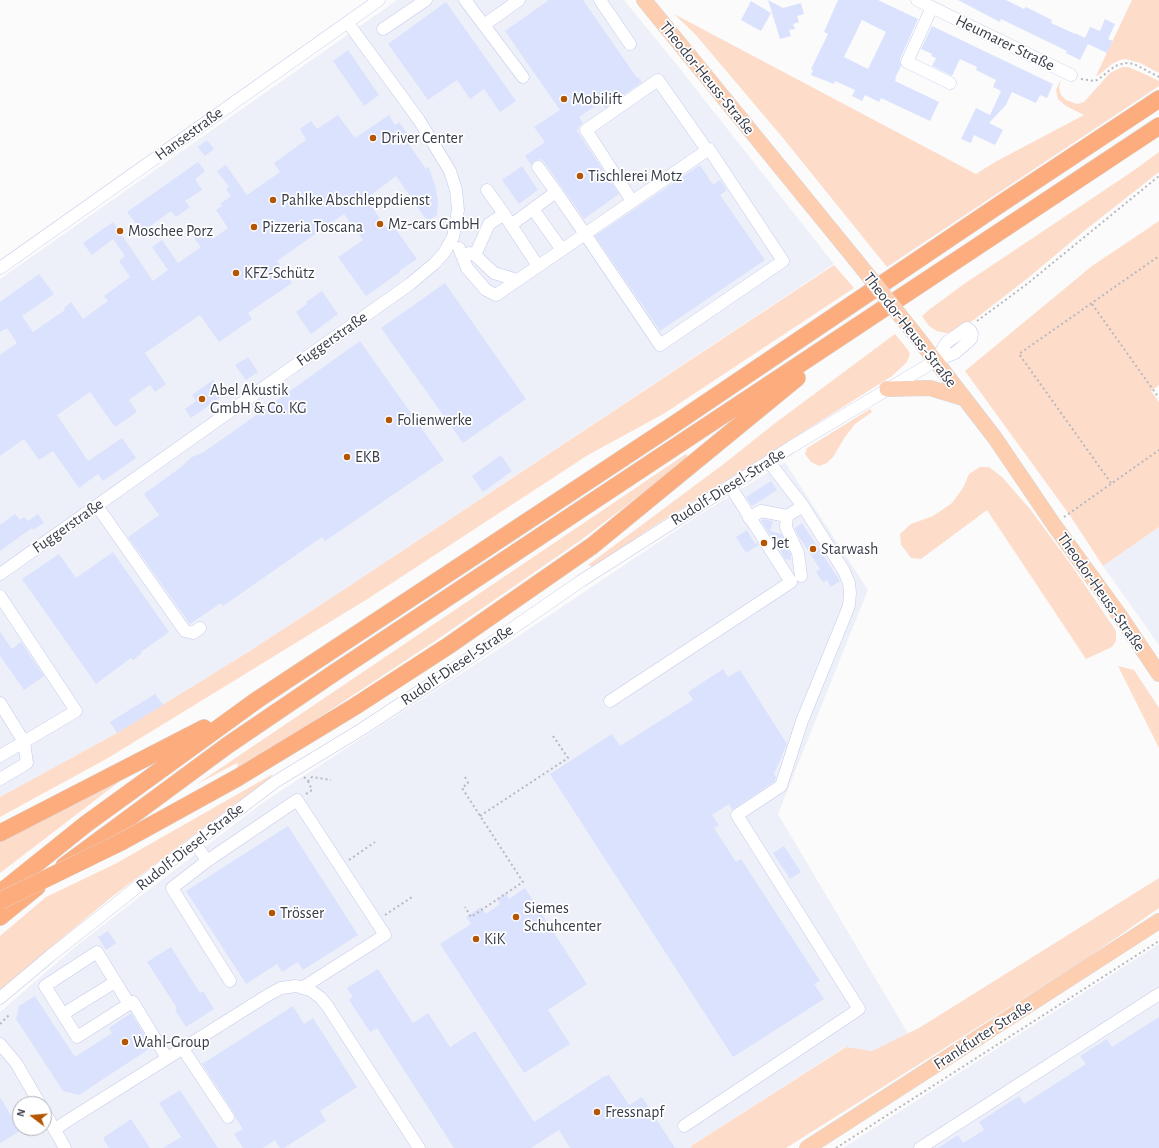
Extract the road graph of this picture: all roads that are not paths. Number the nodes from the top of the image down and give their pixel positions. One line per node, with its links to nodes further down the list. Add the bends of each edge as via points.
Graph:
1 (379, 0): 9 (street, Hansestraße)
2 (426, 0): 11 (street)
3 (465, 0): 10 (street)
4 (519, 0): 10 (street)
5 (600, 0): 12 (street)
6 (644, 0): 35 (main road, Theodor-Heuss-Straße, bridge)
7 (917, 0): 8 (street, Heumarer Straße)
8 (932, 7): 13 (street, Heumarer Straße); 15 (street, via 907,62)
9 (348, 23): 27 (street, Fuggerstraße, via 419,120 450,171 456,190 458,210); 31 (street, Hansestraße)
10 (484, 25): 14 (street)
11 (383, 29)
12 (630, 44)
13 (1071, 75)
14 (523, 77)
15 (950, 83)
16 (1159, 99): 49 (highway)
17 (1159, 126): 33 (highway)
18 (707, 150): 22 (street); 22 (street, via 658,80 586,130); 26 (street, via 709,148 783,261 660,345)
19 (538, 167): 21 (street)
20 (487, 190): 24 (street)
21 (556, 192): 23 (street); 26 (street)
22 (632, 201): 26 (street)
23 (533, 209): 25 (street); 28 (street)
24 (504, 214): 25 (street); 29 (street, via 489,224)
25 (511, 225): 30 (street)
26 (585, 234): 28 (street)
27 (455, 244): 29 (street); 32 (street, via 467,268 486,290 496,295); 40 (street, Fuggerstraße, via 410,284)
28 (562, 250): 30 (street)
29 (475, 255): 32 (street, via 494,273)
30 (538, 266): 32 (street)
31 (0, 268)
32 (517, 280)
33 (868, 319): 59 (highway, bridge, via 592,546 448,646 237,778 121,842); 60 (highway, via 334,672 228,745 72,859)
34 (967, 328): 35 (street, via 947,342)
35 (935, 360): 36 (street, Rudolf-Diesel-Straße); 37 (main road, Theodor-Heuss-Straße)
36 (887, 389): 37 (main road, via 930,388); 38 (street, Rudolf-Diesel-Straße)
37 (963, 398): 48 (main road, Theodor-Heuss-Straße, via 995,438)
38 (769, 462): 39 (street, Rudolf-Diesel-Straße); 41 (street)
39 (730, 486): 43 (street); 56 (street, Rudolf-Diesel-Straße, via 581,581 449,672 275,782)
40 (97, 506): 44 (street, Fuggerstraße); 47 (street, via 185,631 193,633)
41 (802, 506): 42 (street); 75 (street, via 844,571 849,583 849,605 802,721 781,786 737,815 859,1009)
42 (787, 516): 43 (street, via 761,511); 45 (street, via 786,527 798,553)
43 (749, 518): 50 (street, via 791,582)
44 (0, 574)
45 (801, 576)
46 (0, 596): 52 (street, via 76,711)
47 (200, 628)
48 (1159, 672)
49 (257, 700): 55 (highway); 58 (highway, via 86,824)
50 (610, 701)
51 (0, 703): 52 (street)
52 (24, 742): 53 (street); 54 (street, via 27,763)
53 (0, 756)
54 (0, 779)
55 (0, 833)
56 (195, 842): 57 (street); 66 (street, Rudolf-Diesel-Straße)
57 (207, 861): 62 (street, via 172,888); 64 (street, via 297,800 385,935)
58 (0, 893)
59 (0, 901)
60 (0, 917)
61 (1159, 921): 79 (main road, Frankfurter Straße)
62 (230, 981)
63 (115, 982): 67 (street); 68 (street); 68 (street, via 97,952 45,986)
64 (302, 988): 70 (street, via 282,988 268,995); 78 (street, via 321,998 328,1007)
65 (1159, 994): 80 (street)
66 (0, 998)
67 (129, 1004): 68 (street, via 77,1037); 71 (street, via 133,1002)
68 (63, 1014)
69 (2, 1047): 72 (street, via 16,1063)
70 (183, 1048): 71 (street); 73 (street)
71 (168, 1058): 76 (street)
72 (35, 1096)
73 (228, 1117)
74 (52, 1125): 76 (street)
75 (684, 1126)
76 (55, 1130): 77 (street)
77 (65, 1148)
78 (419, 1148)
79 (807, 1148)
80 (920, 1148)

